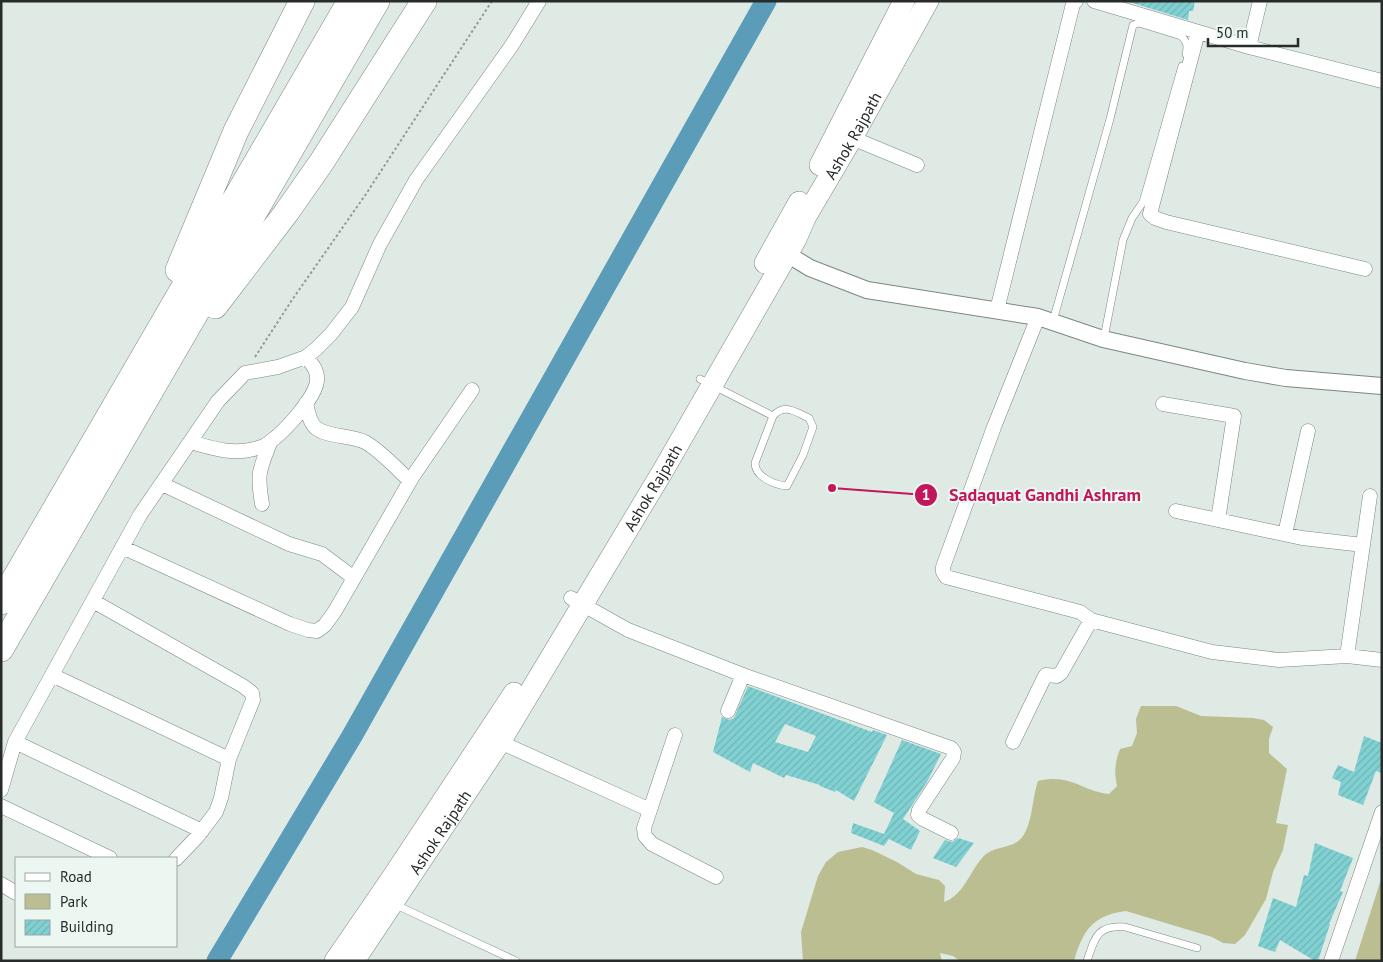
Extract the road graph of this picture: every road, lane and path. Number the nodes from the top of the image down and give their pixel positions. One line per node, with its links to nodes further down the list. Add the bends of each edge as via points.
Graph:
1 (302, 1): 22 (highway, via 236,131)
2 (350, 1): 22 (highway)
3 (377, 1): 28 (highway)
4 (424, 1): 28 (highway, via 321,163)
5 (492, 1): 24 (path)
6 (539, 1): 23 (street, via 512,45 416,180 380,244 352,307 331,334)
7 (904, 1): 17 (main road, Ashok Rajpath)
8 (928, 1): 15 (main road, Ashok Rajpath)
9 (1076, 1): 19 (street)
10 (1094, 1): 12 (street)
11 (1260, 1): 13 (street)
12 (1198, 32): 13 (street); 18 (street, via 1150,214 1166,222)
13 (1249, 47): 14 (street)
14 (1382, 81)
15 (852, 138): 16 (street); 17 (main road, Ashok Rajpath, via 796,238)
16 (917, 165)
17 (780, 250): 19 (street, via 810,268 868,290); 25 (main road, Ashok Rajpath)
18 (1365, 269)
19 (997, 310): 20 (street)
20 (1045, 319): 21 (street); 21 (lane, via 1110,119 1133,25 1139,23 1181,36 1186,40 1187,48 1142,202 1124,240); 48 (street, via 994,428 943,572 951,579 1080,612)
21 (1103, 339): 26 (street, via 1286,378)
22 (143, 356): 47 (highway)
23 (306, 357): 24 (street, via 278,367); 29 (street, via 316,368 317,381)
24 (245, 373): 33 (street, via 218,401)
25 (706, 382): 31 (lane); 46 (main road, Ashok Rajpath)
26 (1382, 386)
27 (472, 390): 35 (street)
28 (151, 392): 49 (highway)
29 (306, 403): 34 (street); 35 (street, via 309,417 317,429 364,442)
30 (1163, 404): 40 (street, via 1234,416)
31 (773, 416): 31 (lane, via 785,408 812,422 803,455 787,486 768,480 755,469)
32 (1308, 431): 41 (street)
33 (190, 442): 34 (street, via 230,453); 36 (street)
34 (270, 443): 38 (street, via 258,472)
35 (410, 481): 44 (street)
36 (162, 484): 43 (street); 44 (street, via 289,544 322,554)
37 (1370, 496): 42 (street)
38 (262, 504)
39 (1176, 511): 40 (street)
40 (1218, 520): 41 (street)
41 (1285, 534): 42 (street)
42 (1363, 546): 50 (street)
43 (122, 547): 44 (street, via 308,630 317,631 325,625); 45 (street)
44 (354, 578)
45 (93, 601): 52 (street); 59 (street, via 249,691 253,700)
46 (577, 601): 53 (street, via 628,630); 56 (main road, Ashok Rajpath)
47 (1, 602)
48 (1091, 620): 50 (street, via 1212,652 1279,660); 58 (street, via 1060,675 1044,678)
49 (1, 649)
50 (1346, 656): 51 (street)
51 (1382, 660)
52 (52, 674): 57 (street); 59 (street)
53 (742, 675): 54 (street); 65 (street, via 951,748 953,758 918,815)
54 (728, 712)
55 (675, 735): 62 (street)
56 (494, 737): 62 (street); 72 (main road, Ashok Rajpath); 74 (main road, Ashok Rajpath)
57 (14, 742): 60 (street); 64 (street)
58 (1013, 742)
59 (228, 759): 64 (street, via 216,812)
60 (1, 790)
61 (1, 806): 67 (street)
62 (650, 810): 69 (street, via 644,828 647,840)
63 (1382, 812): 66 (street)
64 (202, 831): 68 (street)
65 (951, 833)
66 (1378, 833): 78 (street)
67 (108, 857)
68 (178, 857)
69 (716, 876)
70 (1, 884): 71 (street)
71 (15, 892)
72 (393, 904): 75 (main road, Ashok Rajpath); 76 (lane)
73 (1197, 948): 77 (lane, via 1115,926 1098,934)
74 (335, 961)
75 (354, 961)
76 (516, 961)
77 (1087, 961)
78 (1331, 961)

